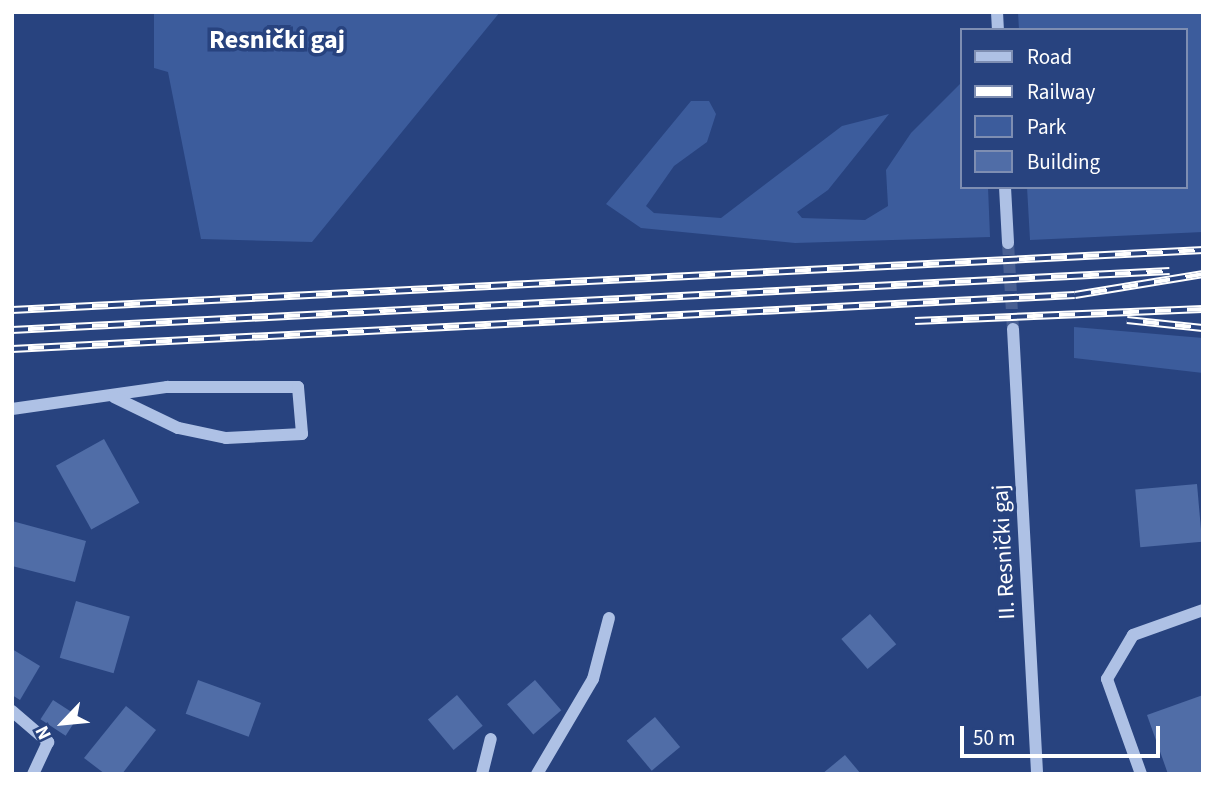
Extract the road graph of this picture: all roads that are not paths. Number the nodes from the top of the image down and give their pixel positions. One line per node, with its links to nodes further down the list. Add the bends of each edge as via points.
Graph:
1 (1006, 189): 2 (street)
2 (1008, 243)
3 (1013, 329): 13 (street, II. Resnički gaj)
4 (114, 397): 4 (street, via 190,431 226,438 302,435 298,387 167,387); 5 (street)
5 (12, 409)
6 (1203, 610): 14 (street, via 1133,635 1107,680)
7 (609, 618): 12 (street, via 593,679)
8 (12, 711): 10 (street, via 48,742)
9 (491, 739): 11 (street)
10 (33, 774)
11 (482, 774)
12 (537, 774)
13 (1037, 774)
14 (1141, 774)

